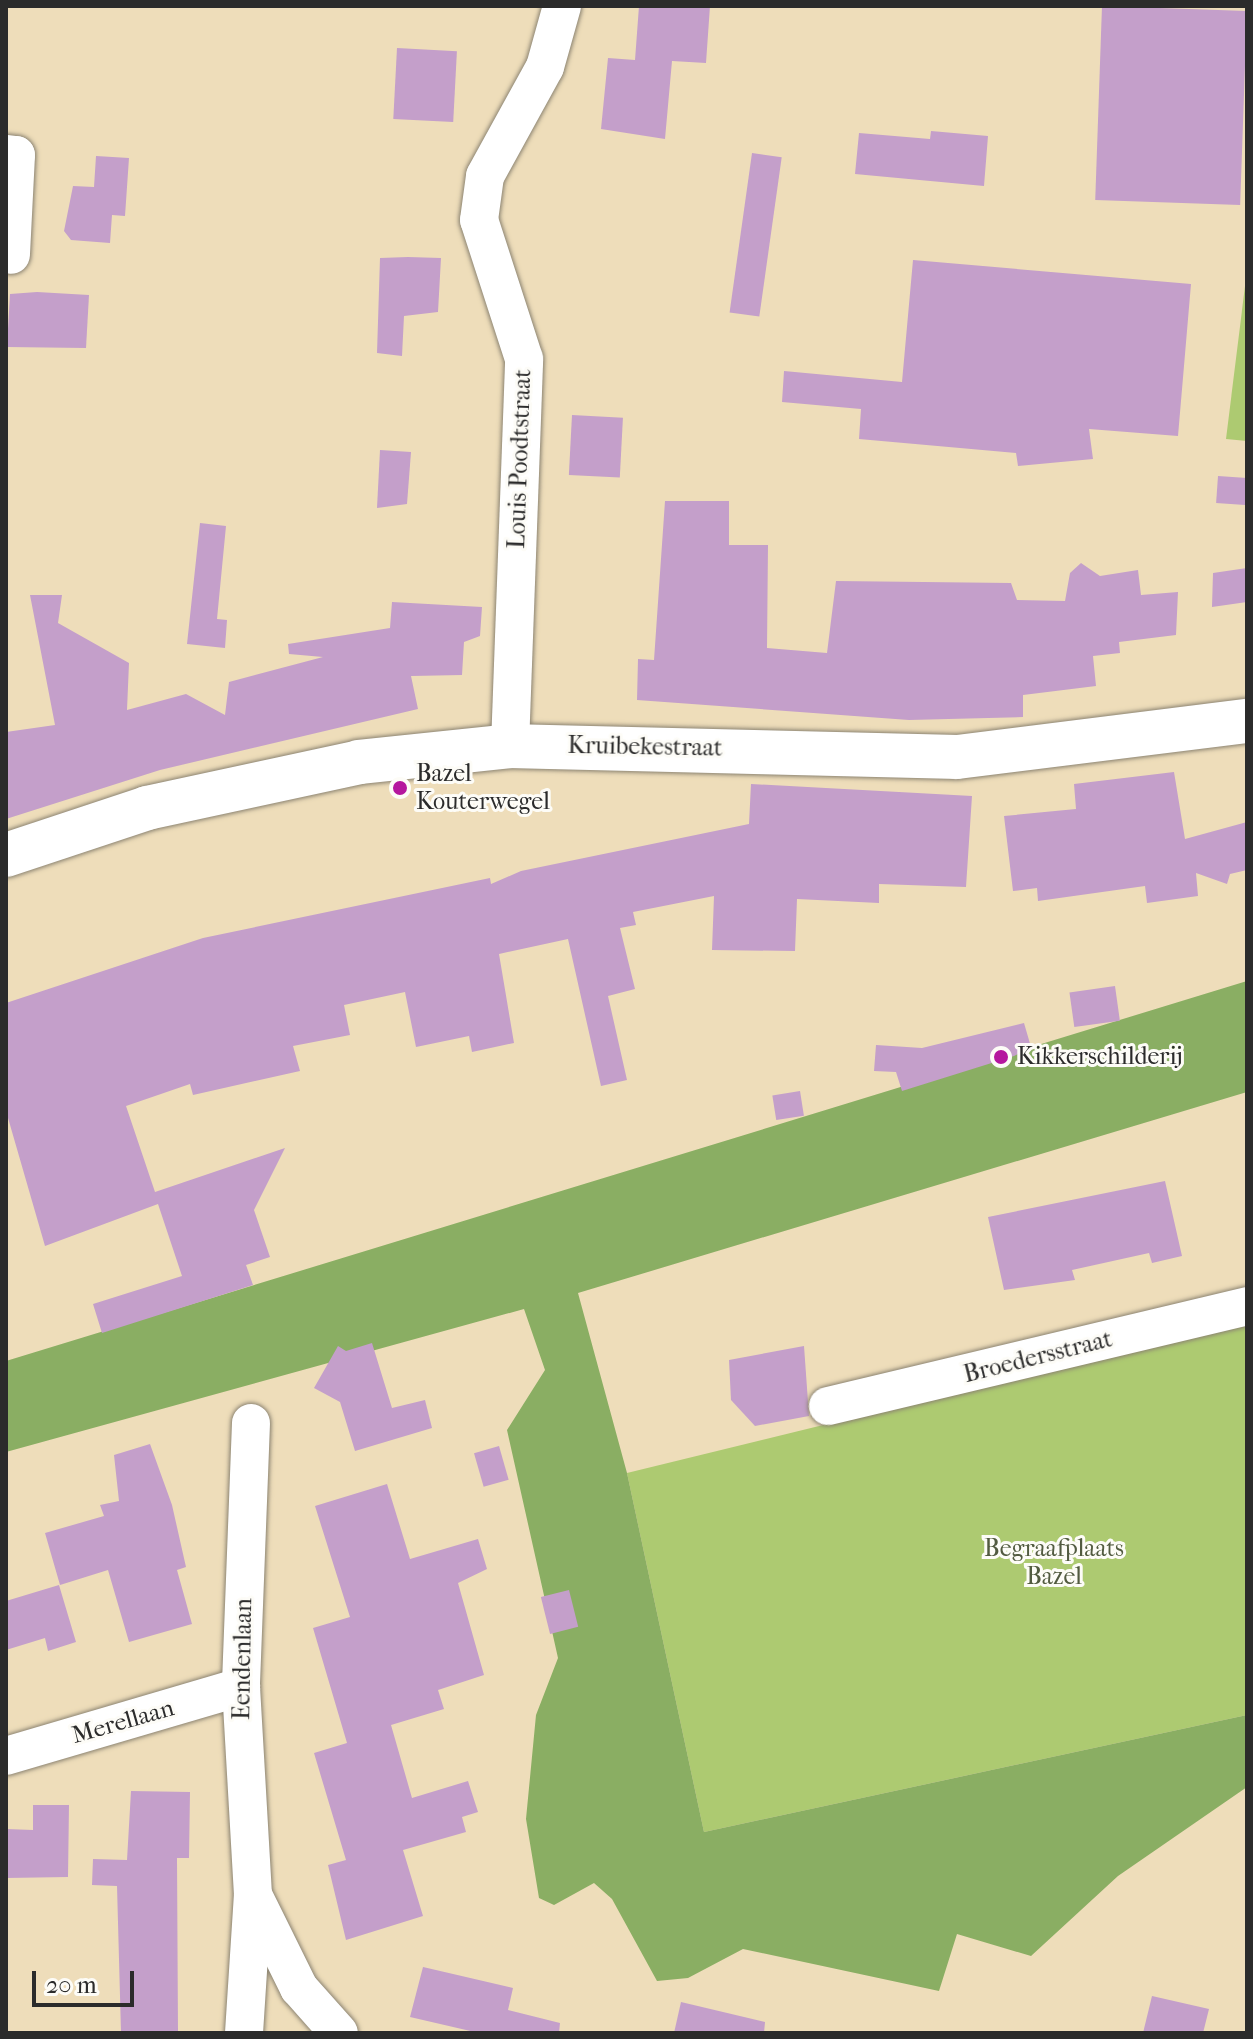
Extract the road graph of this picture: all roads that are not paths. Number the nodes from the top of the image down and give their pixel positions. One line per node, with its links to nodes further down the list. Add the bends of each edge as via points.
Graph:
1 (562, 6): 5 (street, Louis Poodtstraat, via 545,67 485,176 479,220 524,359)
2 (6, 154): 3 (street, via 16,155)
3 (11, 255)
4 (1247, 721): 5 (main road, Kruibekestraat, via 957,757)
5 (510, 746): 6 (main road, Kruibekestraat, via 359,762 147,808)
6 (6, 855)
7 (1247, 1306): 8 (street, Broedersstraat)
8 (828, 1406)
9 (251, 1423): 10 (street, Eendenlaan)
10 (241, 1687): 11 (street, Merellaan); 12 (street, Eendenlaan)
11 (6, 1756)
12 (253, 1895): 13 (street, Eendenlaan); 14 (street, Eendenlaan, via 299,1988)
13 (244, 2033)
14 (339, 2033)

